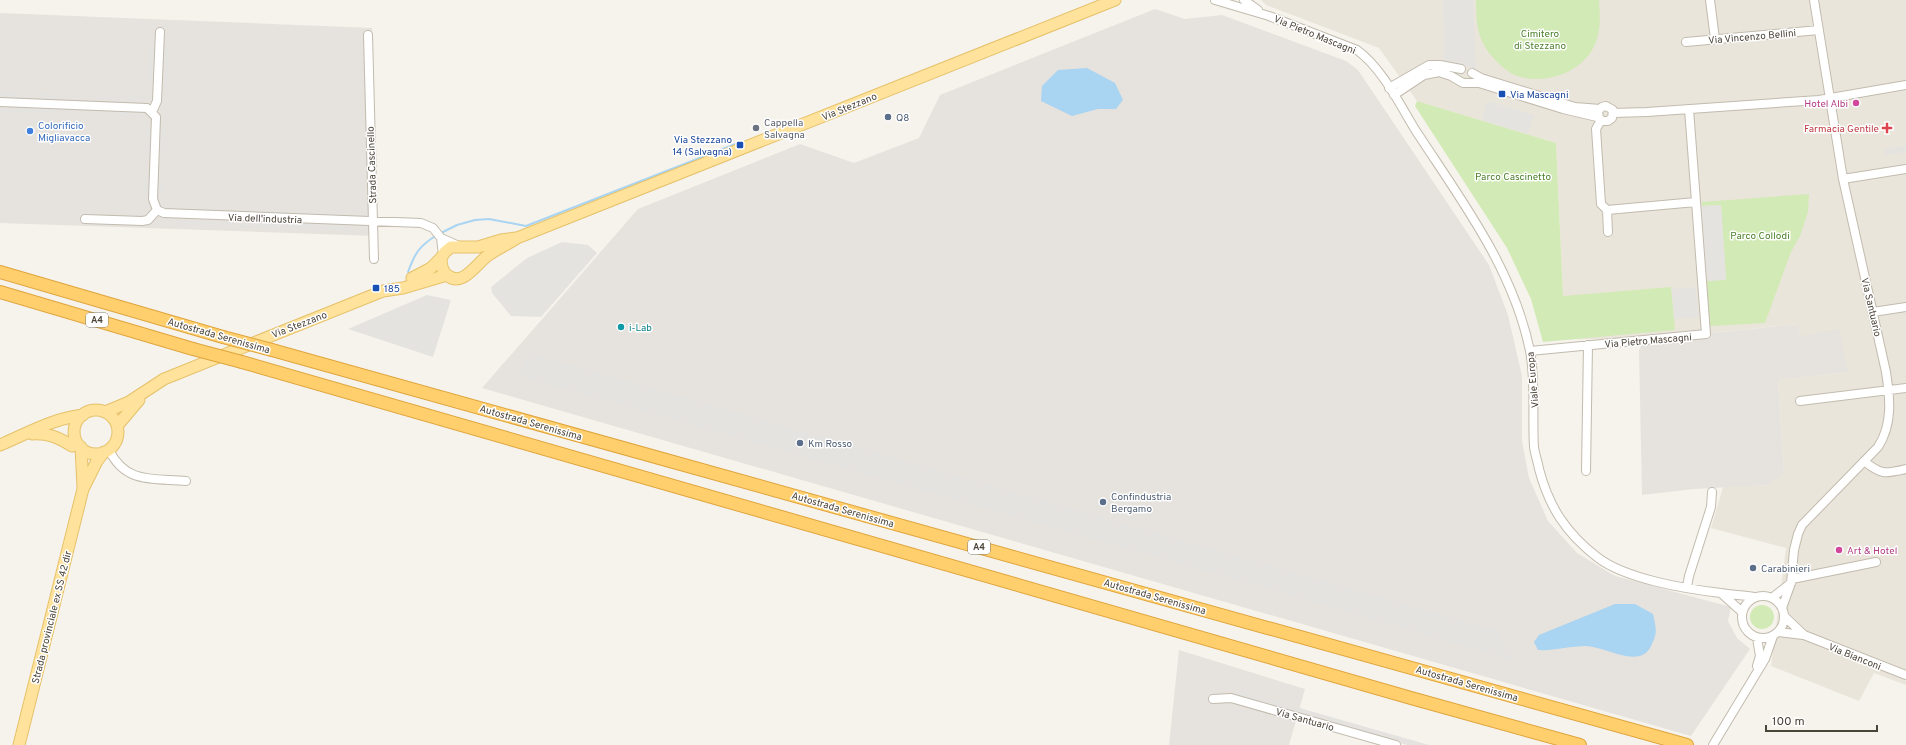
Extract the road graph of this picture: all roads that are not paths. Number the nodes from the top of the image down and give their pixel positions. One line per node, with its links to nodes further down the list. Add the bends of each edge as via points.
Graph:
1 (1115, 0): 35 (main road, Via Stezzano)
2 (1215, 0): 6 (street, Via Pietro Mascagni)
3 (1244, 0): 6 (street, Via Pietro Mascagni)
4 (1710, 0): 10 (street)
5 (1814, 0): 7 (street, Via Santuario)
6 (1265, 15): 17 (street, Via Pietro Mascagni, via 1357,50 1367,57)
7 (1818, 30): 10 (street, Via Vincenzo Bellini); 19 (street, Via Santuario)
8 (160, 32): 23 (street, via 157,101)
9 (368, 35): 32 (street, Strada Cascinello)
10 (1715, 39): 11 (street, Via Vincenzo Bellini)
11 (1686, 42)
12 (1461, 69): 13 (street, via 1468,68); 14 (street, via 1457,75); 17 (street, via 1429,65)
13 (1472, 72): 15 (street, via 1472,79); 21 (street, via 1481,78 1575,107)
14 (1459, 80): 15 (street, via 1463,83); 18 (street, via 1433,72)
15 (1468, 82): 25 (street, via 1479,83)
16 (1906, 85): 19 (street)
17 (1389, 88): 18 (street, Viale Europa)
18 (1394, 95): 49 (street, Viale Europa, via 1480,228 1514,294)
19 (1829, 99): 22 (street); 27 (street, Via Santuario)
20 (0, 102): 23 (street, via 140,107)
21 (1600, 109): 24 (street, via 1604,106 1609,107); 25 (street)
22 (1689, 109): 24 (street); 28 (street, Via Pietro Mascagni)
23 (152, 112): 29 (street, via 156,117 153,199)
24 (1613, 113): 25 (street, via 1608,121)
25 (1599, 122): 30 (street, via 1598,168 1601,204)
26 (1906, 169): 27 (street)
27 (1843, 179): 47 (street, Via Santuario)
28 (1696, 202): 30 (street); 48 (street, Via Pietro Mascagni, via 1706,334)
29 (157, 210): 31 (street, via 148,220 142,221); 32 (street, Via dell'industria, via 170,214)
30 (1607, 210): 33 (street)
31 (85, 219)
32 (373, 222): 34 (street, via 421,223 433,228); 38 (street, Strada Cascinello)
33 (1608, 232)
34 (441, 238): 36 (street); 37 (street)
35 (517, 238): 36 (main road, Via Stezzano, via 478,247); 41 (main road, Via Stezzano, via 483,259)
36 (459, 246): 37 (main road, Via Stezzano, via 451,247); 41 (main road, via 472,255 473,263)
37 (442, 257): 42 (main road, via 442,267); 43 (main road, Via Stezzano, via 420,275)
38 (374, 259)
39 (0, 263): 45 (highway)
40 (0, 272): 45 (highway, Autostrada Serenissima / A4)
41 (469, 274): 42 (main road, Via Stezzano, via 460,278)
42 (447, 275): 43 (main road, Via Stezzano, via 404,288)
43 (390, 289): 50 (main road, Via Stezzano)
44 (0, 292): 83 (highway, Autostrada Serenissima / A4, bridge)
45 (74, 293): 84 (highway, Autostrada Serenissima / A4, bridge, via 223,337)
46 (1906, 307): 47 (street)
47 (1873, 312): 52 (street, Via Santuario)
48 (1588, 345): 49 (street, Via Pietro Mascagni); 63 (street)
49 (1530, 351): 69 (street, Viale Europa, via 1535,396 1534,449 1545,491 1558,518 1571,534 1598,558 1630,575)
50 (164, 379): 54 (main road, Via Stezzano, via 129,402); 56 (main road, Via Stezzano, via 138,401)
51 (1906, 388): 52 (street)
52 (1889, 391): 53 (street); 61 (street, Via Santuario, via 1886,431 1878,447)
53 (1800, 401)
54 (105, 412): 55 (main road, Via Stezzano, via 93,410); 56 (main road, via 113,418)
55 (82, 415): 57 (main road, Via Stezzano); 59 (main road, via 75,428)
56 (117, 426): 60 (main road, Via Stezzano, via 117,439)
57 (26, 434): 58 (main road, Via Stezzano); 59 (main road, Via Stezzano, via 46,433 72,446)
58 (0, 445)
59 (79, 446): 60 (main road, Via Stezzano, via 92,453); 65 (main road, Strada provinciale ex SS 42 dir)
60 (107, 451): 64 (street, via 127,474); 65 (main road, Strada provinciale ex SS 42 dir, via 97,460)
61 (1864, 461): 62 (street, via 1876,471 1883,473); 68 (street, Via Santuario, via 1802,525 1794,550)
62 (1906, 469)
63 (1586, 471)
64 (186, 481)
65 (83, 489): 81 (main road, Strada provinciale ex SS 42 dir)
66 (1712, 492): 69 (street, via 1711,507)
67 (1876, 562): 68 (street)
68 (1791, 581): 72 (street); 74 (street, Via Santuario)
69 (1687, 587): 70 (street, Viale Europa)
70 (1721, 593): 71 (street, Viale Europa); 73 (street, Viale Europa)
71 (1754, 597): 72 (street); 73 (street, via 1744,606)
72 (1772, 598): 74 (street)
73 (1742, 612): 77 (street, via 1744,628)
74 (1783, 612): 75 (street, Via Santuario, via 1782,628); 76 (street, Via Bianconi)
75 (1776, 634): 76 (street, Via Bianconi); 77 (street, via 1768,638); 78 (street, Via Santuario, via 1765,659)
76 (1804, 635): 79 (street, Via Bianconi)
77 (1757, 638): 78 (street, Via Santuario, via 1760,656)
78 (1755, 672): 85 (street, Via Santuario)
79 (1906, 675)
80 (1213, 698): 82 (street, Via Santuario, via 1231,698)
81 (19, 745)
82 (1396, 745)
83 (1580, 745)
84 (1687, 745)
85 (1713, 745)

